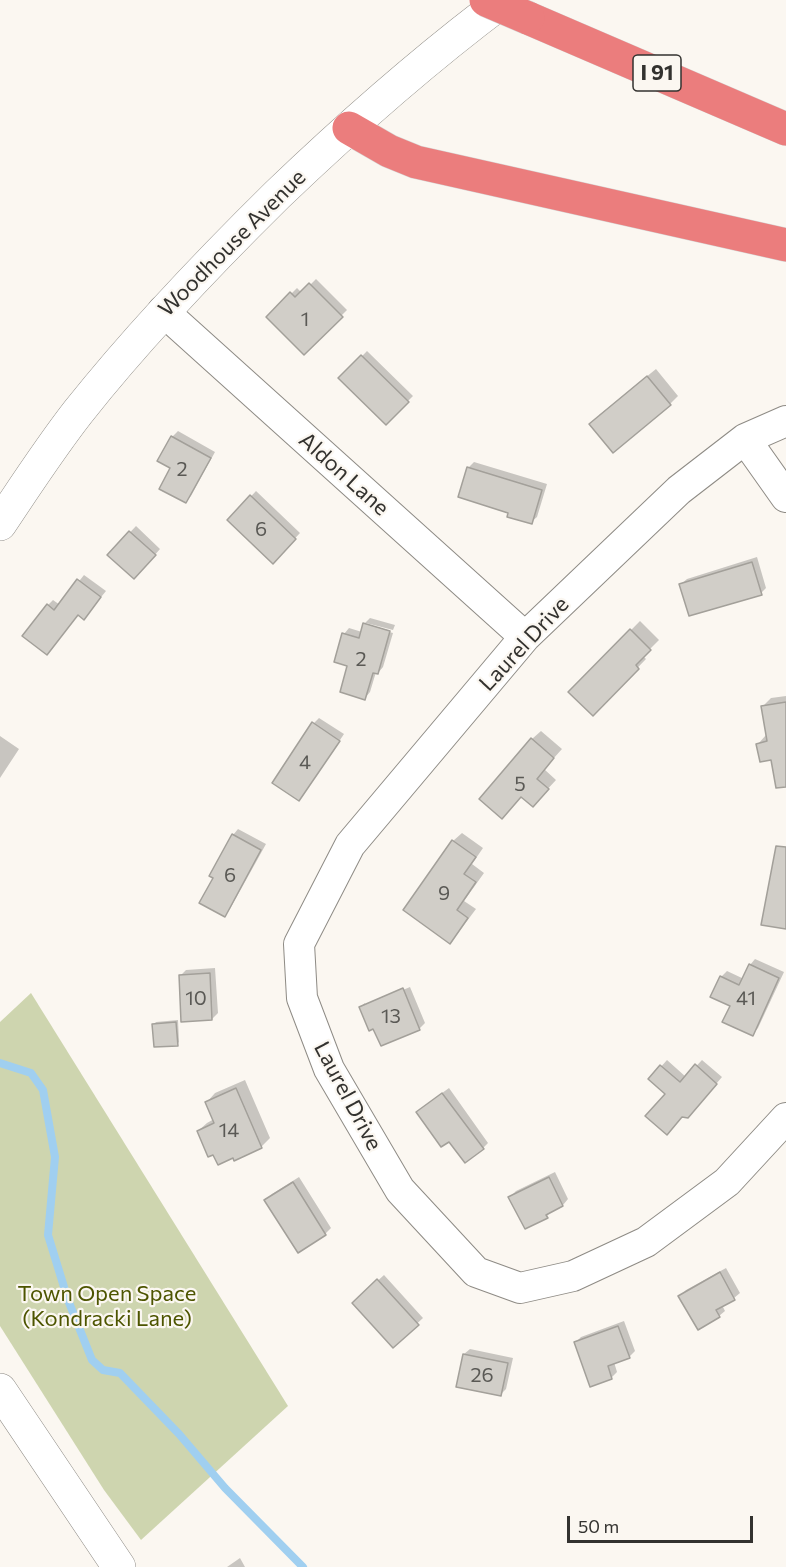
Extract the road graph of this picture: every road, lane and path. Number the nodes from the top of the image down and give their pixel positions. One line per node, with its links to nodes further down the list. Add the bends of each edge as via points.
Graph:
1 (486, 0): 2 (highway, I 91, bridge)
2 (516, 9): 3 (main road, Woodhouse Avenue, via 419,66); 4 (highway, I 91)
3 (349, 128): 5 (highway, via 416,162); 6 (main road, Woodhouse Avenue)
4 (786, 129)
5 (786, 244)
6 (164, 311): 10 (main road, Woodhouse Avenue, via 77,414); 11 (street, Aldon Lane)
7 (786, 421): 8 (street, Laurel Drive)
8 (745, 439): 9 (street); 11 (street, Laurel Drive, via 679,490)
9 (786, 497)
10 (0, 524)
11 (525, 637): 12 (street, Laurel Drive, via 350,845 299,944 302,998 328,1069 400,1190 476,1272 520,1288 573,1276 646,1242 727,1182)
12 (786, 1118)
13 (0, 1390): 14 (main road)
14 (119, 1567)

